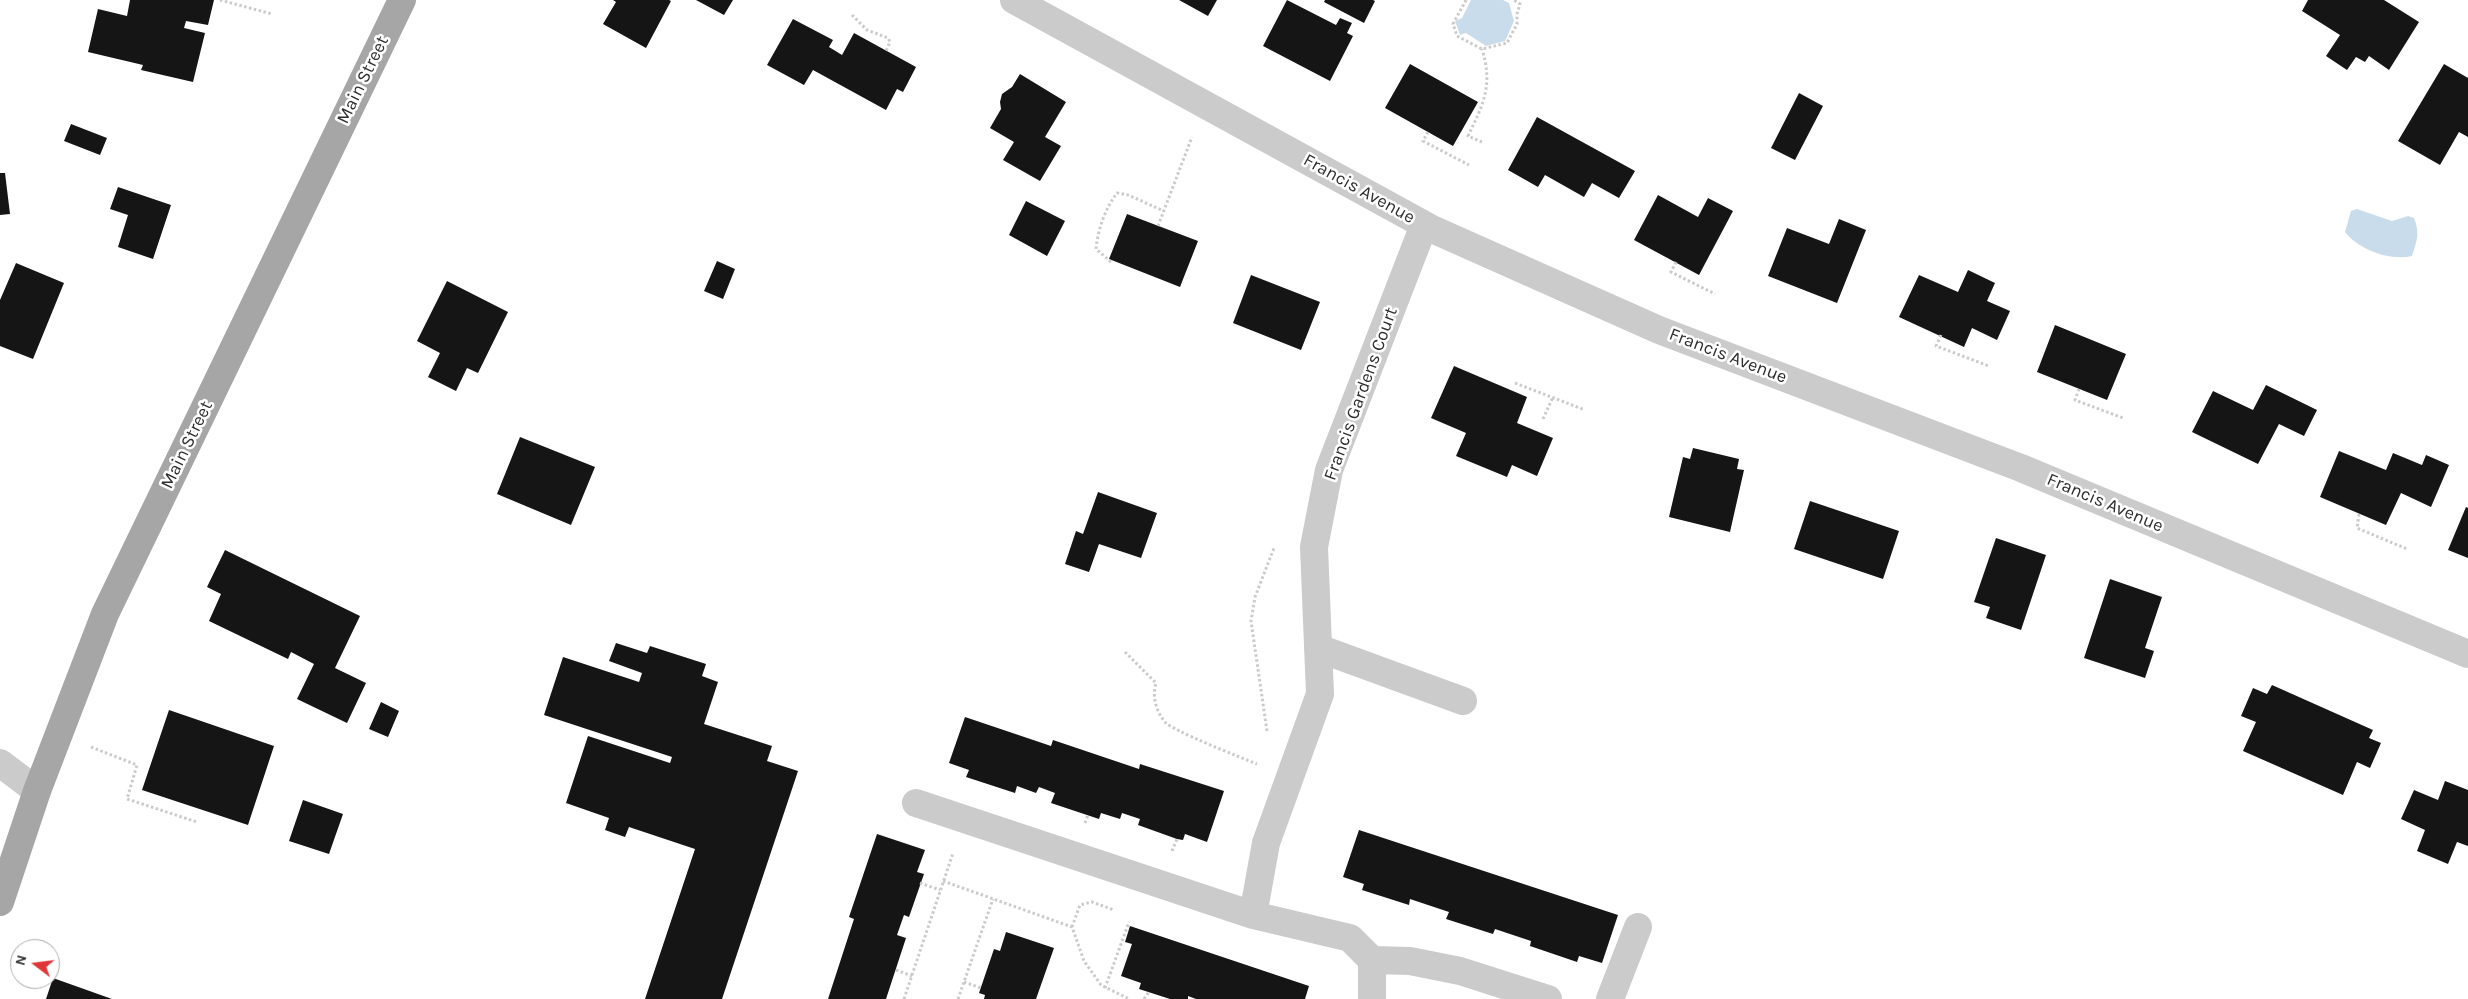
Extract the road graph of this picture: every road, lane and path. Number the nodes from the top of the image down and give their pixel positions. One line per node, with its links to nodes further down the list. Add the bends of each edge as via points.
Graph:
1 (220, 0): 6 (path)
2 (402, 0): 39 (main road, Main Street, via 105,614)
3 (1014, 0): 15 (street, Francis Avenue)
4 (1466, 0): 8 (path, via 1453,24 1457,36)
5 (1514, 0): 8 (path, via 1520,4 1517,24 1507,43)
6 (272, 14)
7 (852, 15): 9 (path, via 867,30 888,38 890,42)
8 (1482, 48): 12 (path, via 1489,82 1468,136)
9 (886, 51)
10 (1428, 132): 13 (path, via 1423,141)
11 (1193, 134): 14 (path)
12 (1482, 142)
13 (1468, 165)
14 (1164, 211): 16 (path); 17 (path, via 1117,193 1110,203 1096,249)
15 (1424, 225): 31 (street, Francis Gardens Court, via 1329,470 1314,547); 33 (street, Francis Avenue, via 1659,330 2021,468)
16 (1158, 226)
17 (1111, 262)
18 (1676, 262): 19 (path, via 1671,272)
19 (1715, 294)
20 (1941, 336): 21 (path, via 1936,346)
21 (1989, 366)
22 (1515, 382): 24 (path)
23 (2079, 389): 26 (path, via 2075,400)
24 (1553, 397): 25 (path); 27 (path)
25 (1585, 410)
26 (2124, 418)
27 (1543, 419)
28 (2359, 514): 30 (path, via 2357,528)
29 (1274, 548): 35 (path, via 1255,597 1250,621)
30 (2407, 549)
31 (1318, 648): 34 (street); 49 (street, Francis Gardens Court, via 1320,694 1266,843)
32 (1125, 652): 38 (path, via 1156,683 1153,692 1156,707 1166,724)
33 (2468, 654)
34 (1464, 701)
35 (1268, 733)
36 (83, 744): 42 (path, via 137,764 127,799)
37 (0, 763): 39 (street)
38 (1260, 766)
39 (37, 791): 47 (main road, Main Street)
40 (916, 803): 41 (street)
41 (964, 819): 43 (path); 49 (street)
42 (197, 822)
43 (944, 881): 45 (path); 46 (path)
44 (920, 884): 45 (path)
45 (940, 890): 55 (path)
46 (993, 899): 51 (path); 56 (path)
47 (0, 902)
48 (1114, 910): 51 (path, via 1092,902 1080,905)
49 (1253, 915): 53 (street, via 1350,938)
50 (1129, 922): 58 (path)
51 (1072, 927): 58 (path, via 1084,961)
52 (1638, 927): 66 (street)
53 (1372, 960): 64 (street); 65 (street, via 1410,961 1460,971)
54 (896, 970): 55 (path)
55 (912, 976): 60 (path)
56 (964, 982): 57 (path); 61 (path)
57 (981, 988)
58 (1105, 988): 62 (path)
59 (1149, 992): 63 (path)
60 (904, 999)
61 (958, 999)
62 (1129, 999)
63 (1144, 999)
64 (1372, 999)
65 (1548, 999)
66 (1610, 999)

